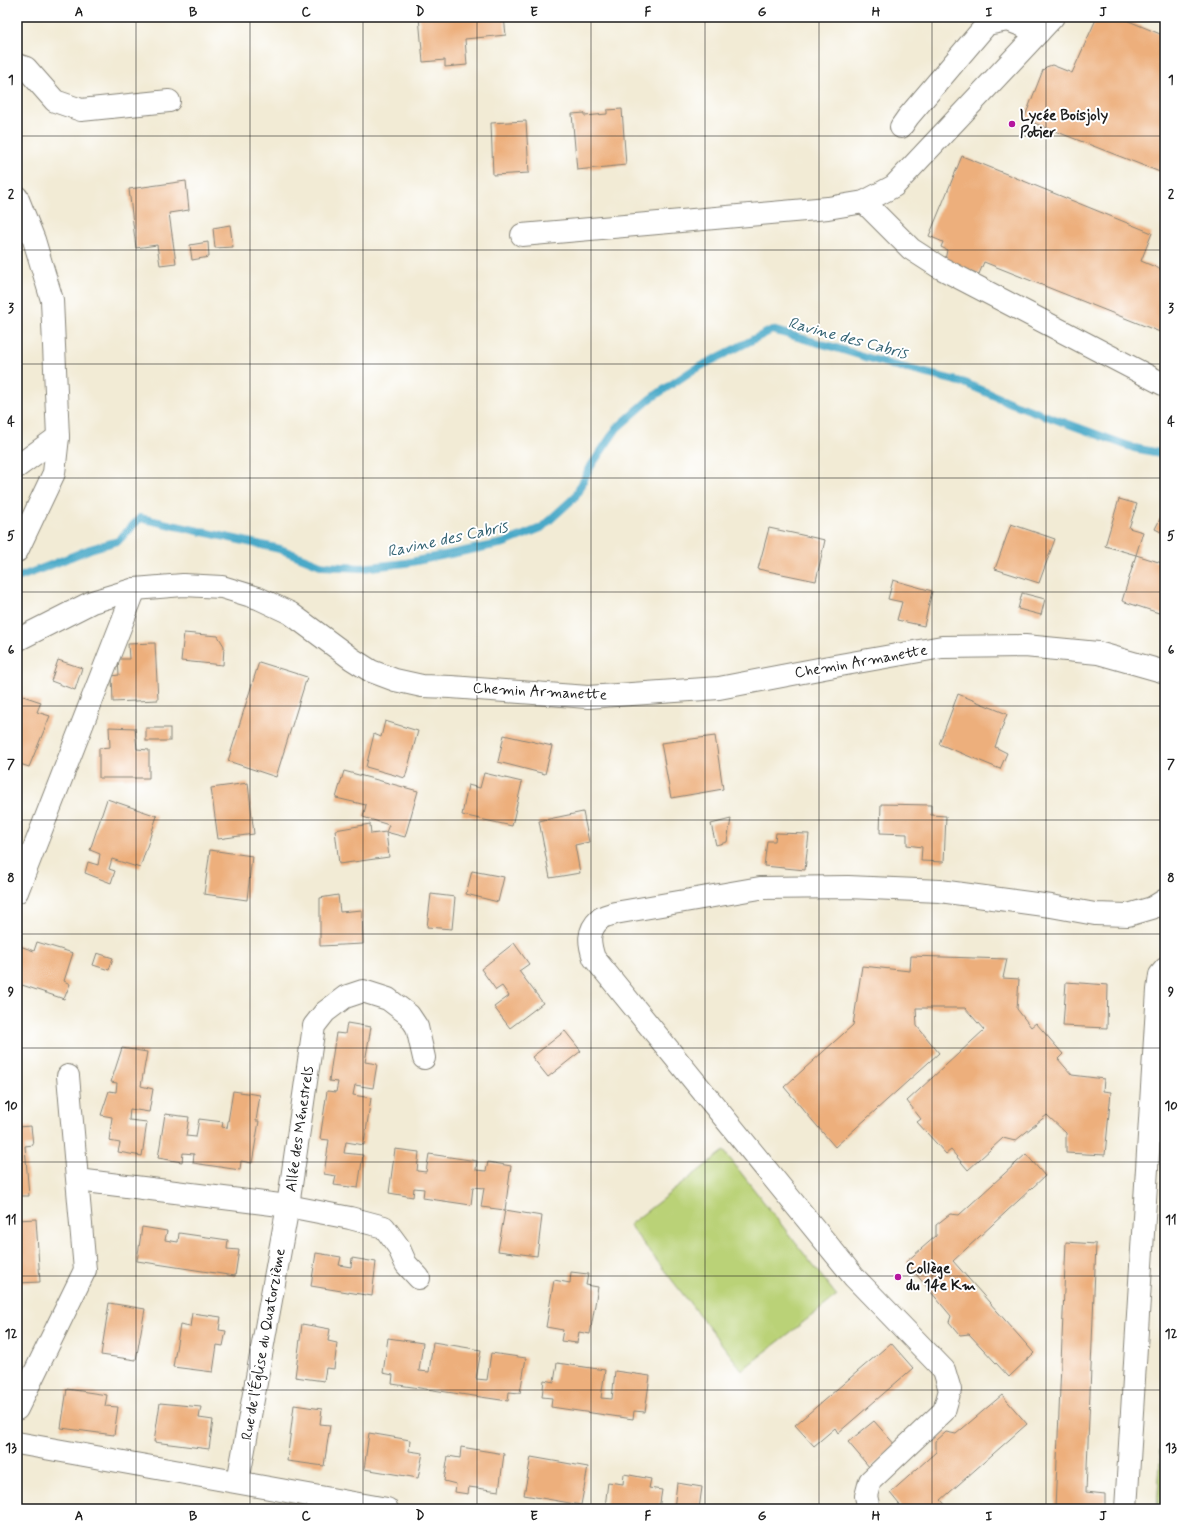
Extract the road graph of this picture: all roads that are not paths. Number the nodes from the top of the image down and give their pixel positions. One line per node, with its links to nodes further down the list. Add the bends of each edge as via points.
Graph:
1 (1046, 24): 4 (street, via 1008,20 987,24); 6 (street, via 894,186)
2 (17, 65): 3 (street, via 26,68 55,101 82,110)
3 (169, 101)
4 (901, 128)
5 (17, 197): 9 (street, via 34,240 52,300)
6 (864, 202): 7 (street, via 828,208); 8 (street, via 911,249 939,267)
7 (522, 235)
8 (1165, 385)
9 (58, 437): 10 (street); 11 (street, via 54,473)
10 (17, 467)
11 (17, 551)
12 (135, 589): 13 (street, Chemin Armanette, via 92,602); 14 (street, Chemin Armanette, via 183,585 222,587 258,598 290,613 352,660 371,671 422,686 588,697 719,688 942,647 1025,646 1098,653); 15 (street)
13 (17, 640)
14 (1165, 672)
15 (18, 889)
16 (1165, 900): 27 (street, via 1152,908 1128,915 1108,915 940,891 848,887 760,888 615,913 600,918 592,930 589,943 594,958 854,1277 944,1370 950,1390 944,1411 870,1481 866,1496)
17 (1165, 969): 28 (street, via 1160,975 1158,990)
18 (424, 1058): 21 (street, Allée des Ménestrels, via 417,1027 409,1015 388,999 363,991 345,997 325,1012 314,1026)
19 (68, 1076): 20 (street)
20 (78, 1180): 21 (street, Allée des Ménestrels); 23 (street, via 85,1270)
21 (288, 1206): 22 (street, via 350,1218 384,1228 398,1246 406,1264); 25 (street, Rue de l'Église du Quatorzième)
22 (419, 1278)
23 (17, 1409)
24 (17, 1443): 25 (street)
25 (238, 1482): 26 (street)
26 (387, 1509)
27 (869, 1509)
28 (1126, 1509)

